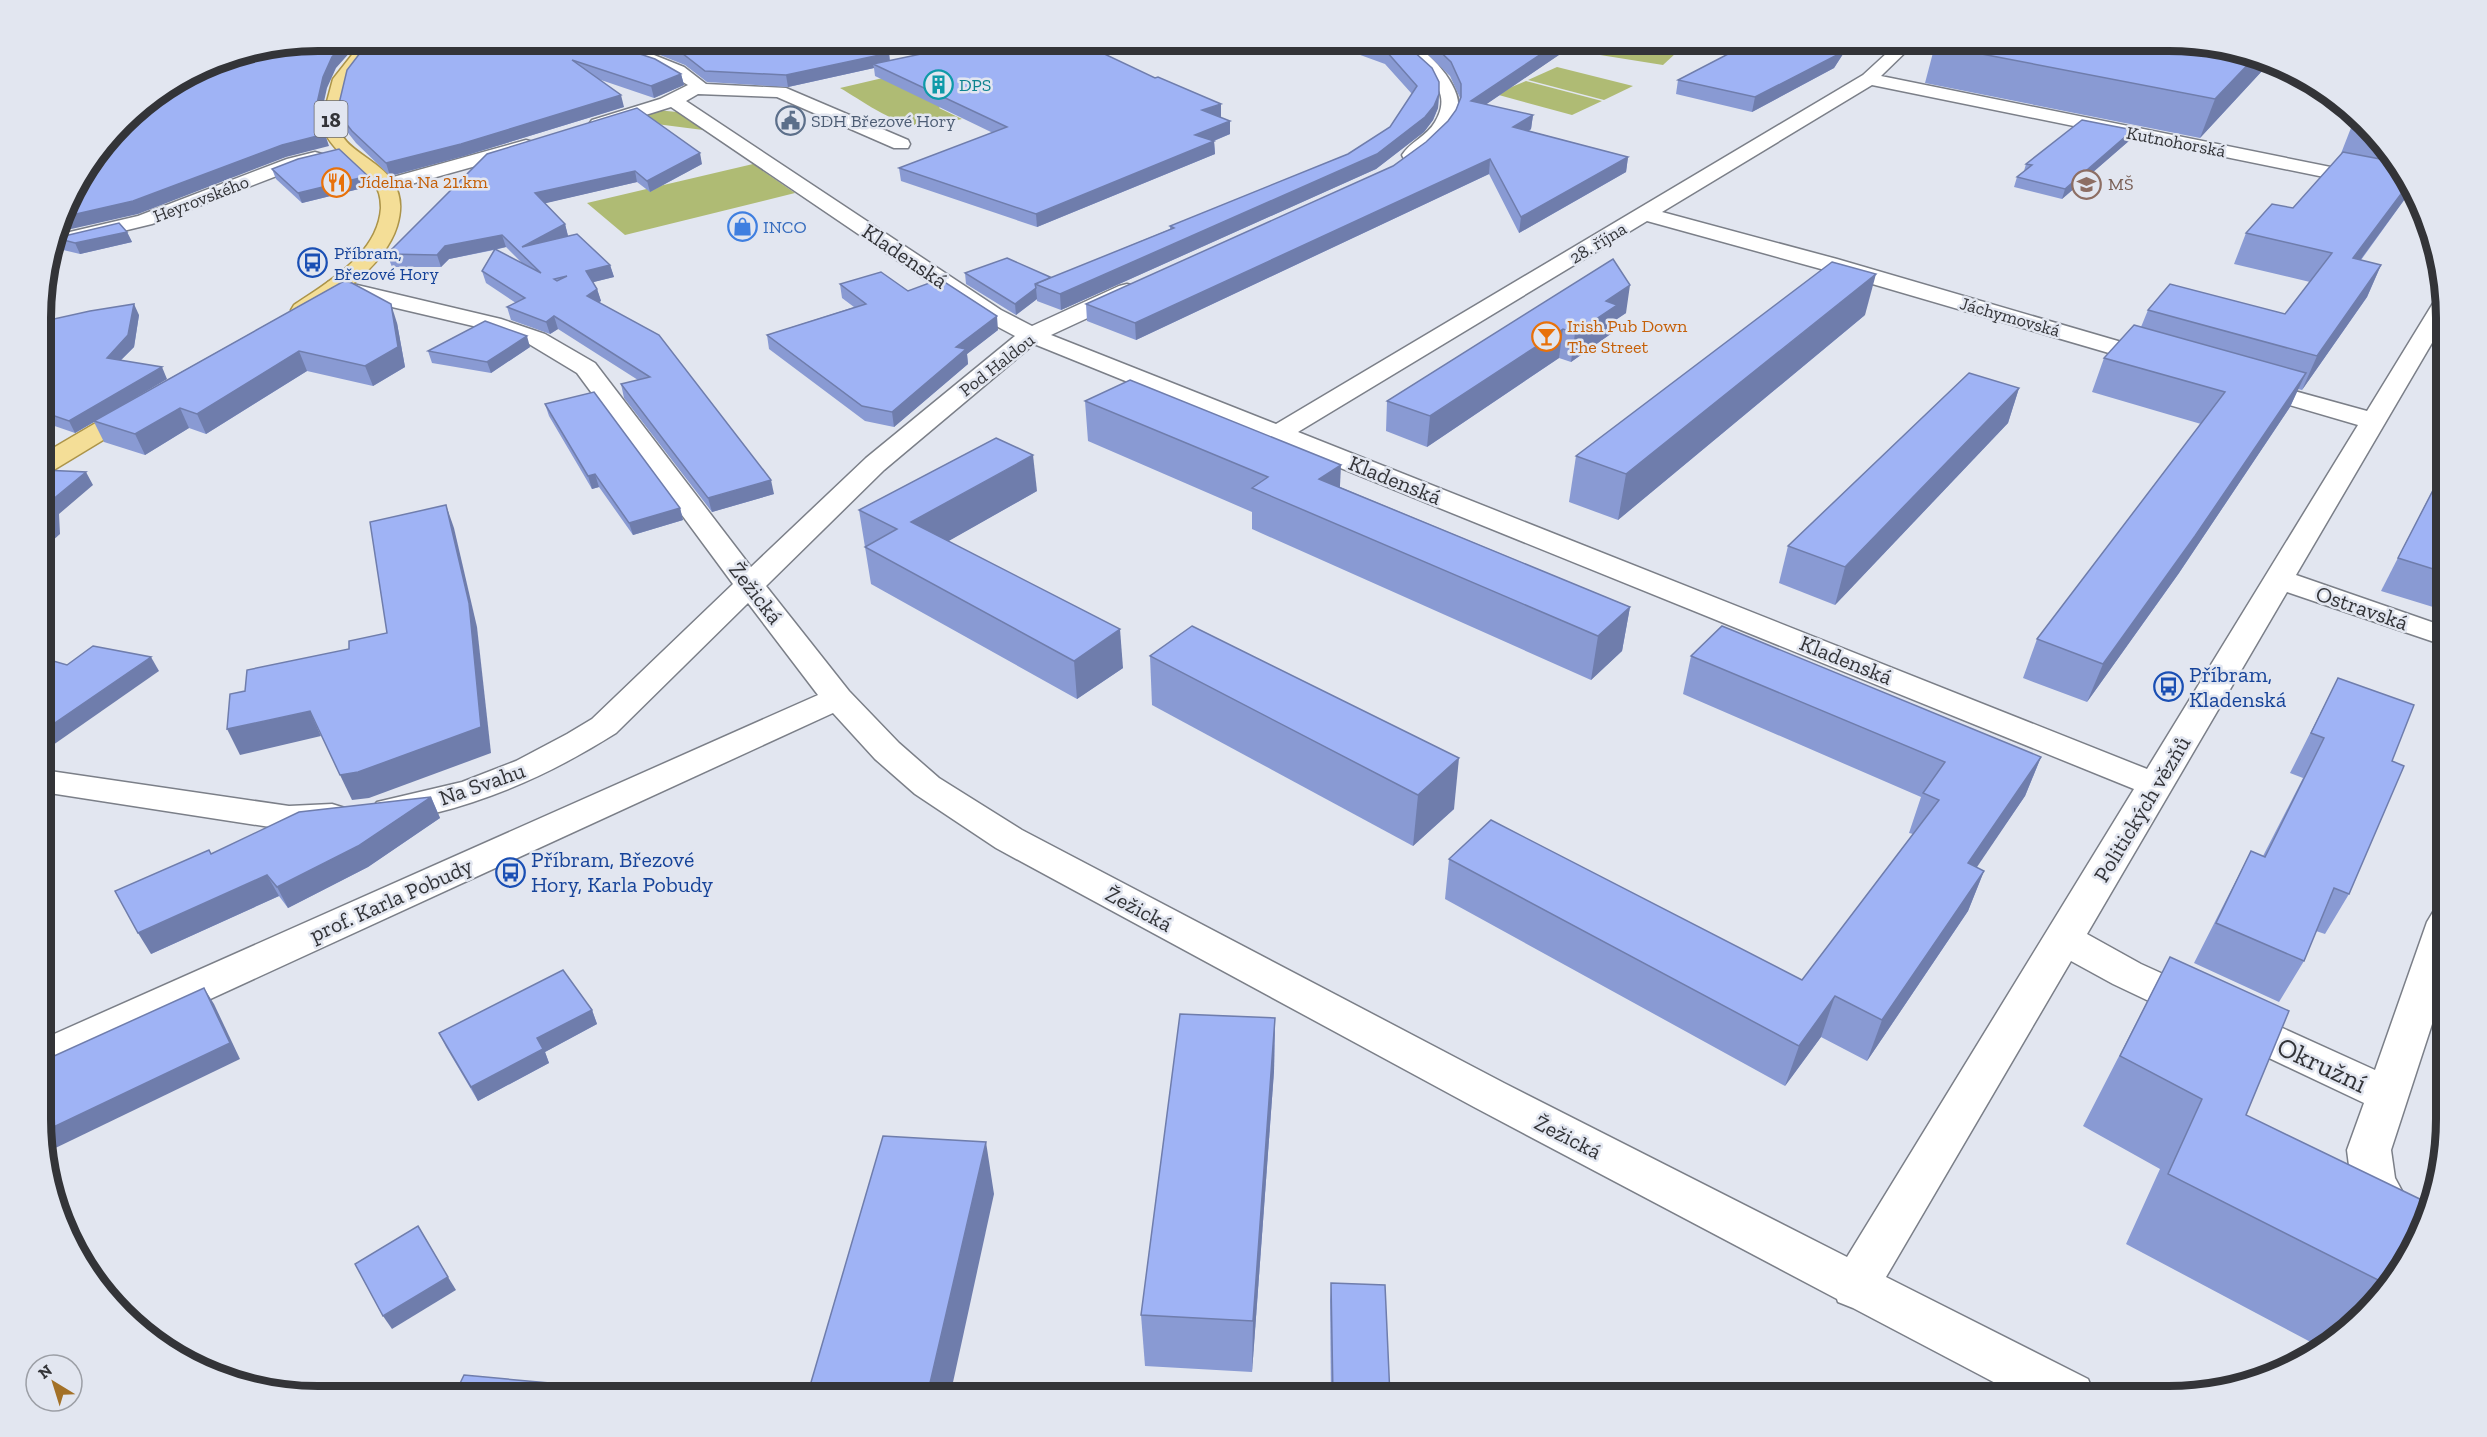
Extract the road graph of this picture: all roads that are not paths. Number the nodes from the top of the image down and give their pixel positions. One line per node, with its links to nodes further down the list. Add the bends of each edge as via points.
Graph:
1 (363, 51): 11 (main road, 18, via 341,79 330,124)
2 (624, 51): 6 (street, via 695,81 698,85)
3 (1412, 51): 12 (street, via 1436,72 1452,100 1446,122 1427,144)
4 (1898, 51): 5 (street, 28. října)
5 (1869, 79): 14 (street, Kutnohorská); 15 (street, 28. října)
6 (694, 89): 7 (street); 10 (street, via 780,92)
7 (673, 100): 8 (street); 21 (street, Kladenská, via 993,315)
8 (575, 131)
9 (543, 141): 13 (street)
10 (901, 144)
11 (346, 150): 13 (main road, 18); 16 (street, Heyrovského, via 294,163 146,220)
12 (1393, 169)
13 (386, 185): 18 (main road, via 392,208 382,240)
14 (2401, 187)
15 (1646, 214): 22 (street, Jáchymovská); 26 (street, 28. října)
16 (63, 240)
17 (1149, 282): 21 (street, Pod Haldou)
18 (336, 286): 20 (main road); 29 (street, Žežická, via 493,324 537,339 586,368)
19 (2436, 317): 25 (street, Politických vězňů)
20 (281, 324)
21 (1031, 335): 26 (street, Kladenská); 29 (street, Pod Haldou, via 875,464)
22 (2174, 364)
23 (2230, 380): 25 (street)
24 (156, 398): 27 (main road)
25 (2374, 421): 28 (street, Politických vězňů)
26 (1279, 433): 33 (street, Kladenská)
27 (51, 460)
28 (2279, 579): 30 (street, Ostravská); 33 (street, Politických vězňů)
29 (750, 586): 31 (street, Žežická); 32 (street, Na Svahu, via 604,726 563,753 467,793 406,807 290,818)
30 (2436, 634)
31 (838, 698): 36 (street, prof. Karla Pobudy); 39 (street, Žežická, via 927,786 1010,839)
32 (51, 782)
33 (2156, 785): 34 (street, Politických vězňů)
34 (2064, 939): 37 (street, Okružní, via 2127,974); 39 (street, Politických vězňů)
35 (2436, 950): 37 (street, Okružní)
36 (51, 1053)
37 (2387, 1095): 38 (street, Okružní, via 2369,1150 2373,1180 2389,1211)
38 (2411, 1231)
39 (1855, 1287): 40 (street, Žežická)
40 (2050, 1386)

